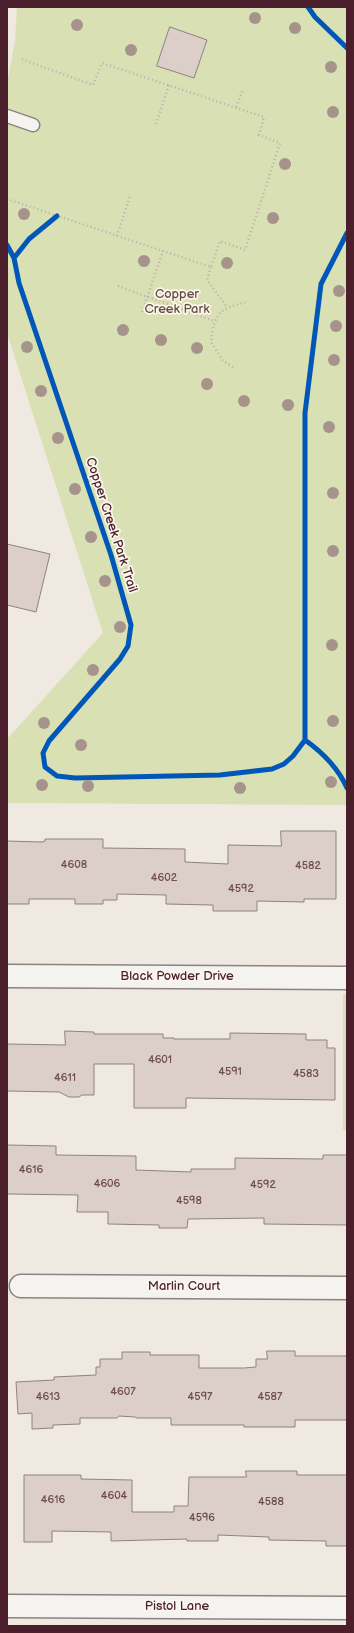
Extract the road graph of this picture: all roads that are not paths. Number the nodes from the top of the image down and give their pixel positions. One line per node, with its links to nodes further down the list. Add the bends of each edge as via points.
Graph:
1 (7, 116): 2 (lane)
2 (33, 125)
3 (7, 976): 4 (street, Black Powder Drive)
4 (347, 978)
5 (21, 1286): 6 (street, Marlin Court)
6 (347, 1288)
7 (7, 1606): 8 (street, Pistol Lane)
8 (347, 1608)

